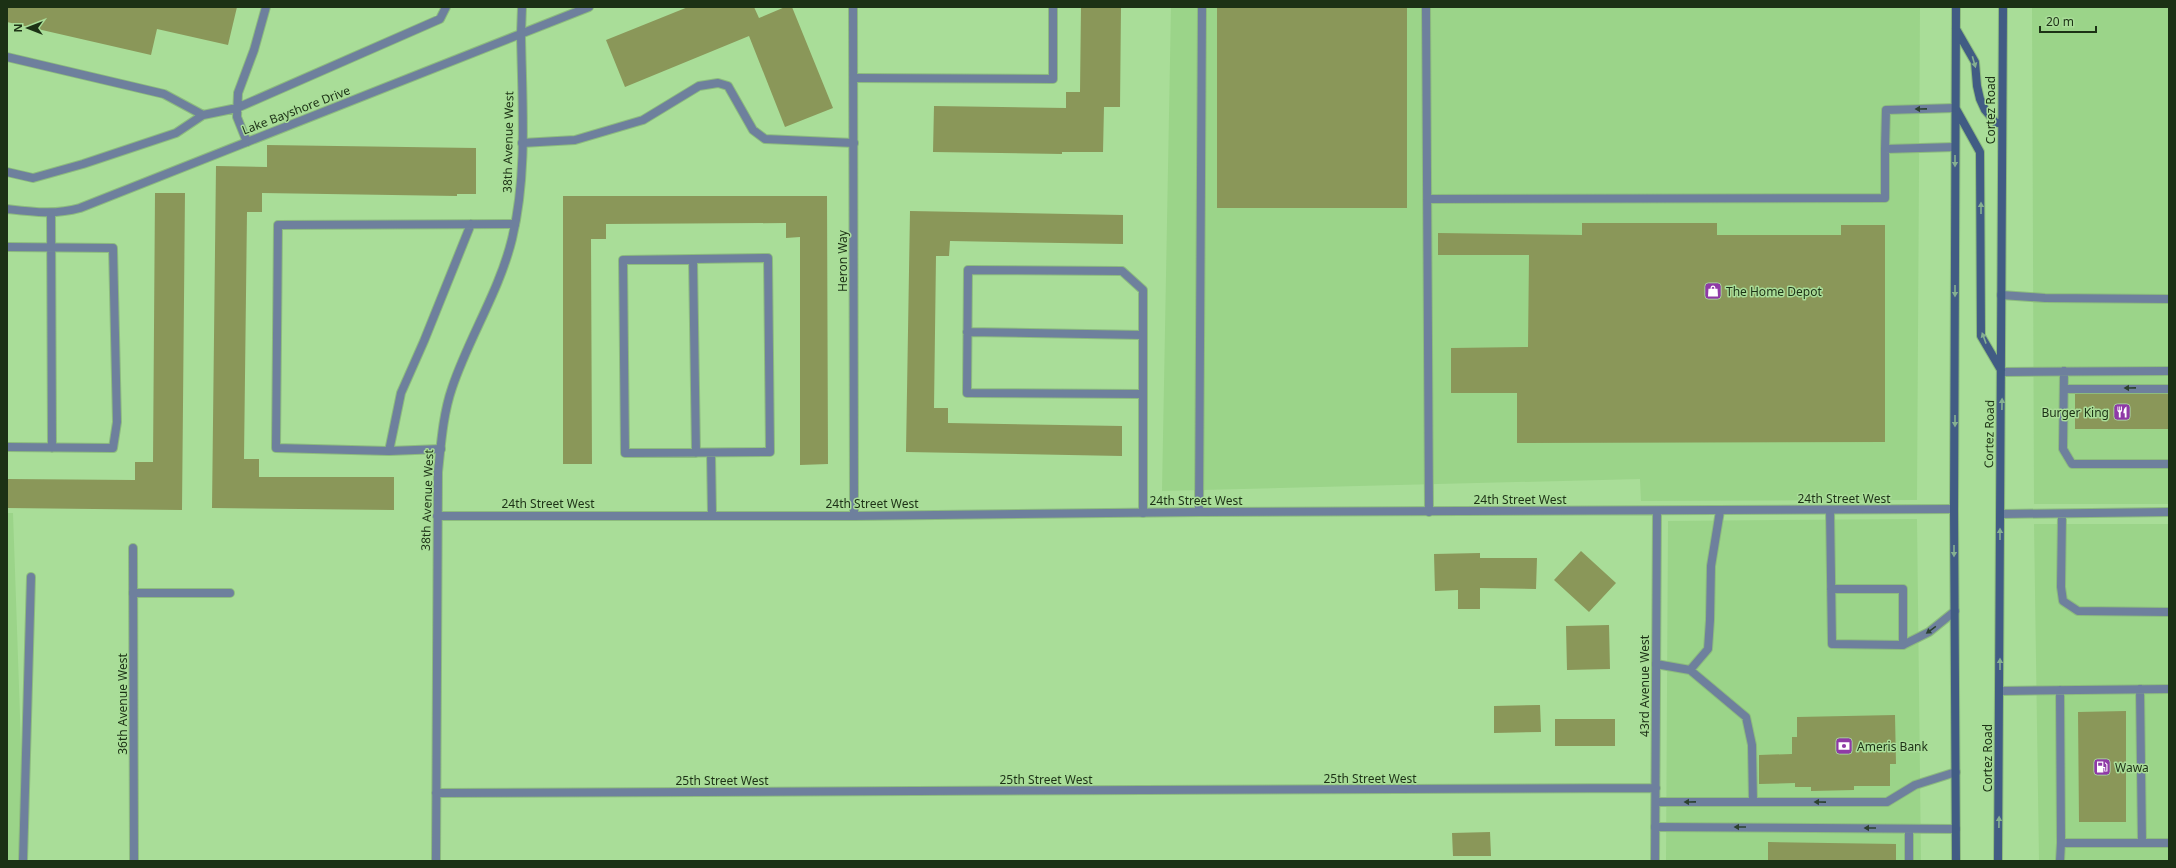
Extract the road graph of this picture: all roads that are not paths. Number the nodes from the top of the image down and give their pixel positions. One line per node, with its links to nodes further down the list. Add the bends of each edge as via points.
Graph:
1 (266, 7): 15 (street, via 238,93)
2 (446, 7): 15 (street, via 440,19)
3 (522, 7): 12 (street, 38th Avenue West)
4 (589, 7): 12 (street, Lake Bayshore Drive)
5 (853, 7): 14 (street, Heron Way)
6 (1053, 7): 14 (street, via 1053,79)
7 (1202, 7): 54 (street)
8 (1426, 7): 25 (street)
9 (1956, 7): 11 (main road)
10 (2002, 7): 18 (main road, Cortez Road)
11 (1956, 28): 16 (main road); 18 (main road, one-way to 18, via 1975,62 1977,86 1985,110 1996,123)
12 (521, 34): 19 (street, Lake Bayshore Drive); 20 (street, 38th Avenue West)
13 (7, 57): 17 (street, via 164,94)
14 (854, 78): 21 (street, Heron Way)
15 (237, 108): 17 (street); 19 (street, via 237,116)
16 (1956, 108): 22 (main road); 23 (street, one-way to 23, via 1886,110); 39 (main road, one-way to 16, via 1981,336 1980,152)
17 (203, 115): 24 (street, via 176,133 83,164 33,178)
18 (2002, 123): 33 (main road, Cortez Road)
19 (247, 142): 27 (street, Lake Bayshore Drive, via 80,208)
20 (522, 143): 21 (street, via 575,140 643,120 699,86 718,83 728,86 753,130 766,139); 29 (street, 38th Avenue West, via 522,167)
21 (854, 143): 62 (street, Heron Way)
22 (1956, 147): 23 (street); 50 (main road, one-way to 50)
23 (1885, 149): 25 (street, via 1885,198)
24 (7, 172)
25 (1427, 199): 55 (street)
26 (7, 209): 27 (street, Lake Bayshore Drive)
27 (51, 213): 31 (street)
28 (471, 224): 29 (street); 46 (street, via 401,392); 46 (street, via 278,225 276,448)
29 (515, 224): 45 (street, 38th Avenue West, via 499,280 451,388)
30 (7, 247): 31 (street)
31 (51, 247): 44 (street); 44 (street, via 113,248 117,422 113,448)
32 (693, 259): 47 (street, via 768,258 770,452); 48 (street); 48 (street, via 623,260 625,453)
33 (2001, 294): 34 (street, via 2045,298); 39 (main road, Cortez Road)
34 (2169, 299)
35 (968, 332): 36 (street); 36 (street, via 968,270 1122,271 1143,290); 42 (street, via 967,392)
36 (1143, 334): 42 (street)
37 (2064, 371): 38 (street); 39 (street); 40 (street)
38 (2169, 371)
39 (2002, 372): 58 (main road, Cortez Road, one-way to 39)
40 (2064, 389): 41 (street, one-way to 40); 49 (street, via 2064,449 2072,464)
41 (2169, 389)
42 (1142, 394): 57 (street)
43 (7, 447): 44 (street)
44 (52, 448)
45 (441, 449): 46 (street); 61 (street, 38th Avenue West)
46 (389, 451)
47 (711, 452): 48 (street); 60 (street)
48 (696, 453)
49 (2169, 464)
50 (1954, 509): 52 (street, 24th Street West); 68 (main road, one-way to 68)
51 (1720, 510): 52 (street, 24th Street West); 53 (street, 24th Street West); 72 (street, via 1711,566 1708,648)
52 (1830, 510): 65 (street)
53 (1657, 511): 55 (street, 24th Street West); 71 (street, 43rd Avenue West)
54 (1199, 512): 55 (street, 24th Street West); 57 (street, 24th Street West)
55 (1429, 512)
56 (2169, 512): 59 (street)
57 (1143, 513): 62 (street, 24th Street West)
58 (2001, 514): 59 (street); 76 (main road, Cortez Road, one-way to 58)
59 (2062, 514): 69 (street, via 2063,601 2078,611)
60 (712, 515): 61 (street, 24th Street West); 62 (street, 24th Street West)
61 (437, 516): 79 (street, 38th Avenue West)
62 (854, 516)
63 (133, 548): 66 (street, 36th Avenue West)
64 (31, 577): 88 (street)
65 (1831, 589): 70 (street, via 1832,644); 70 (street, via 1903,589)
66 (133, 593): 67 (street); 89 (street, 36th Avenue West)
67 (230, 593)
68 (1955, 611): 70 (street, one-way to 70, via 1929,632); 77 (main road)
69 (2169, 612)
70 (1904, 645)
71 (1656, 664): 72 (street); 78 (street, 43rd Avenue West)
72 (1690, 670): 81 (street, via 1746,717 1752,745)
73 (2140, 689): 74 (street); 75 (street); 86 (street)
74 (2169, 689)
75 (2060, 690): 76 (street); 85 (street)
76 (2000, 691): 94 (main road, Cortez Road, one-way to 76)
77 (1956, 772): 81 (street, one-way to 81, via 1915,785 1887,802); 84 (main road)
78 (1656, 788): 79 (street, 25th Street West); 80 (street, 43rd Avenue West)
79 (436, 793): 90 (street, 38th Avenue West)
80 (1656, 802): 81 (street, one-way to 80); 82 (street, 43rd Avenue West)
81 (1753, 802)
82 (1655, 827): 83 (street, one-way to 82); 91 (street, 43rd Avenue West)
83 (1909, 829): 84 (street); 92 (street)
84 (1956, 829): 93 (main road)
85 (2061, 843): 86 (street); 95 (street)
86 (2142, 843): 87 (street)
87 (2169, 843)
88 (23, 861)
89 (134, 861)
90 (436, 861)
91 (1655, 861)
92 (1909, 861)
93 (1956, 861)
94 (1998, 861)
95 (2060, 861)

